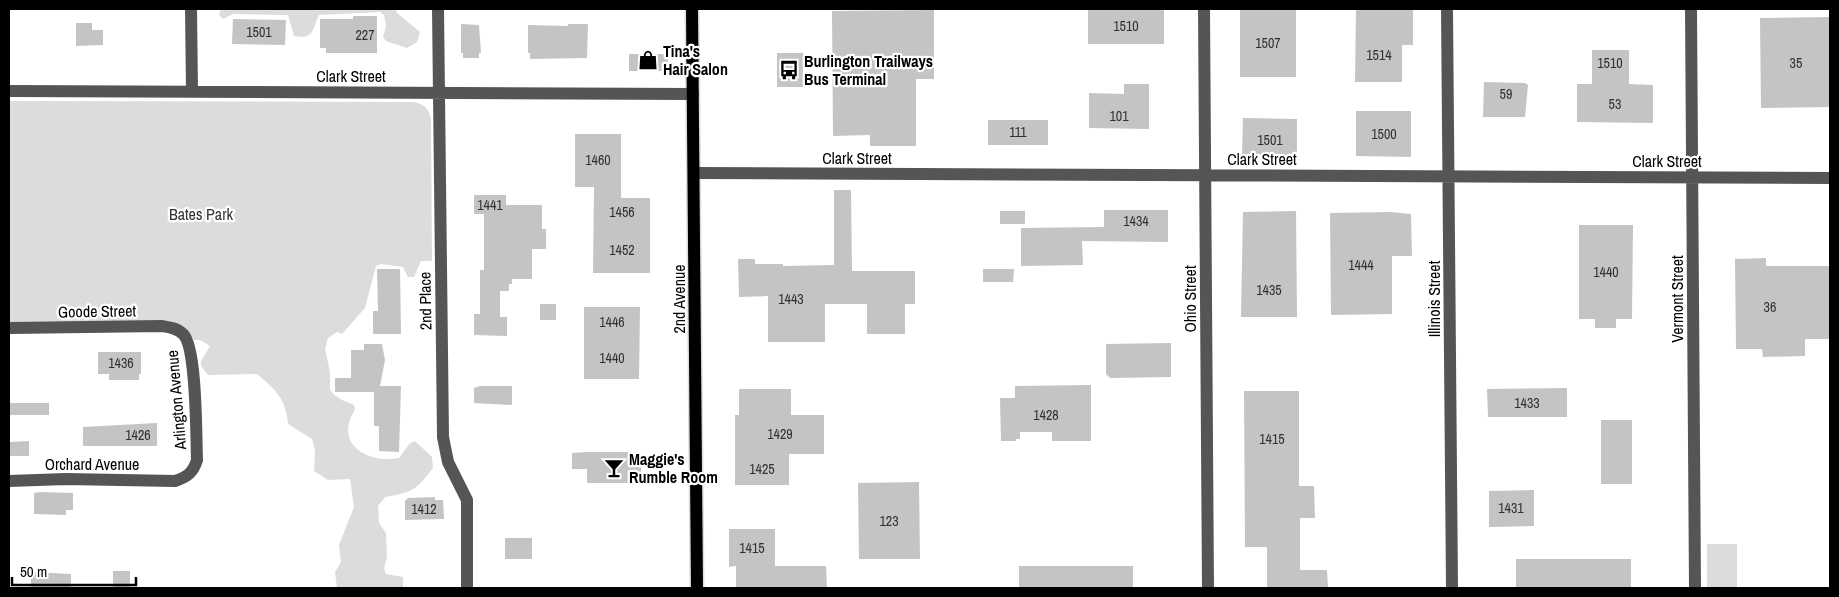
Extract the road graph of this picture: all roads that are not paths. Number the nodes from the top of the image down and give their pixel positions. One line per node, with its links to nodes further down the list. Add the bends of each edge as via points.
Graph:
1 (191, 9): 8 (street)
2 (438, 9): 9 (street, 2nd Place)
3 (692, 9): 10 (main road, 2nd Avenue)
4 (1204, 9): 12 (street, Ohio Street)
5 (1447, 9): 13 (street, Illinois Street)
6 (1691, 9): 14 (street, Vermont Street)
7 (9, 91): 8 (street, Clark Street)
8 (192, 92): 9 (street, Clark Street)
9 (439, 93): 10 (street, Clark Street); 20 (street, 2nd Place, via 443,437 448,462 467,500)
10 (693, 94): 11 (main road, 2nd Avenue)
11 (694, 173): 12 (street, Clark Street); 21 (main road, 2nd Avenue)
12 (1206, 175): 13 (street, Clark Street); 22 (street, Ohio Street)
13 (1449, 176): 14 (street, Clark Street); 23 (street, Illinois Street)
14 (1693, 177): 15 (street, Clark Street); 24 (street, Vermont Street)
15 (1830, 178)
16 (9, 328): 17 (street, Goode Street, via 162,326)
17 (184, 334): 18 (street, Arlington Avenue, via 193,363 197,460 195,469 187,477)
18 (175, 481): 19 (street, Orchard Avenue, via 66,479)
19 (9, 482)
20 (467, 588)
21 (697, 588)
22 (1208, 588)
23 (1452, 588)
24 (1695, 588)

